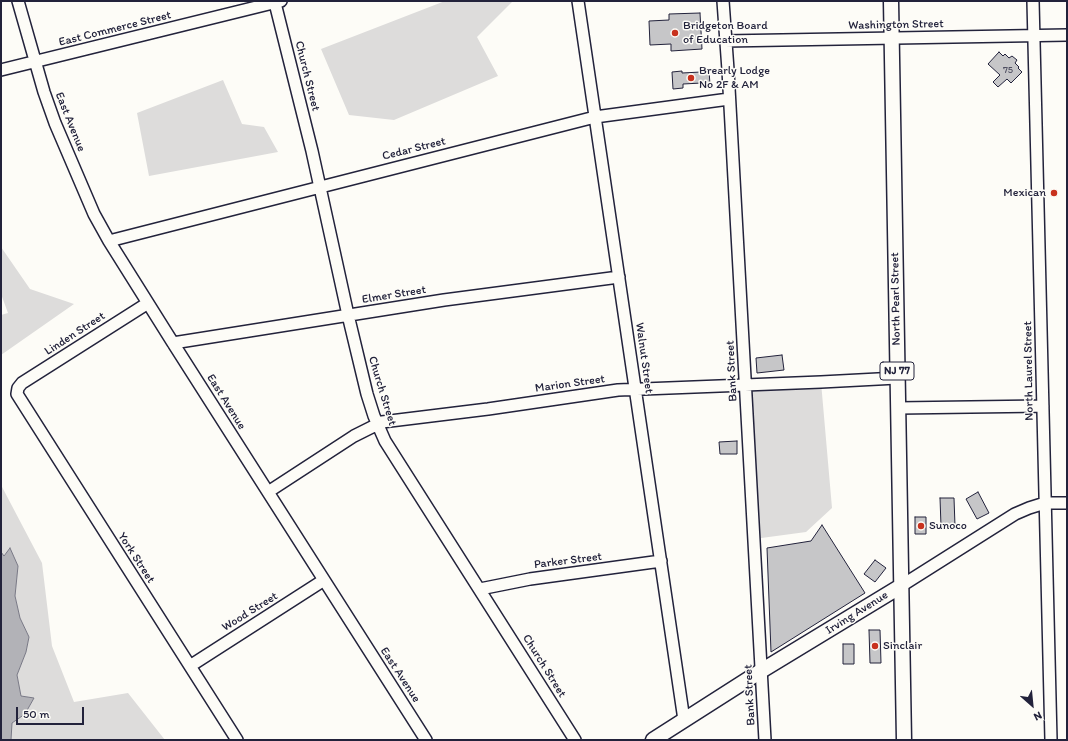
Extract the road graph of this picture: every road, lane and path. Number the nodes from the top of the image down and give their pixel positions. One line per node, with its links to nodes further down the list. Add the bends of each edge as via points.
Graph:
1 (18, 1): 11 (street, East Avenue)
2 (578, 1): 14 (street, Walnut Street)
3 (723, 1): 10 (street, Bank Street)
4 (891, 1): 9 (main road, North Pearl Street / NJ 77)
5 (1034, 1): 8 (street, North Laurel Street)
6 (278, 2): 11 (street, East Commerce Street); 15 (street, Church Street)
7 (1067, 35): 8 (street, Washington Street)
8 (1034, 36): 9 (street, Washington Street); 25 (street, North Laurel Street)
9 (891, 38): 10 (street, Washington Street); 21 (main road, North Pearl Street / NJ 77)
10 (725, 41): 13 (street, Bank Street)
11 (35, 62): 12 (street, East Commerce Street); 16 (street, East Avenue, via 55,123 94,214)
12 (1, 70)
13 (729, 99): 14 (street, Cedar Street); 22 (street, Bank Street)
14 (595, 117): 15 (street, Cedar Street); 17 (street, Walnut Street)
15 (319, 186): 16 (street, Cedar Street); 19 (street, Church Street)
16 (109, 241): 18 (street, East Avenue)
17 (619, 277): 19 (street, Elmer Street); 24 (street, Walnut Street)
18 (148, 303): 20 (street, East Avenue); 23 (street, Linden Street)
19 (348, 315): 20 (street, Elmer Street); 27 (street, Church Street)
20 (173, 343): 28 (street, East Avenue)
21 (897, 378): 22 (street, Marion Street); 26 (main road, North Pearl Street / NJ 77)
22 (746, 384): 24 (street, Marion Street); 36 (street, Bank Street)
23 (18, 388): 35 (street, York Street, via 17,394 21,401)
24 (636, 389): 27 (street, Marion Street); 31 (street, Walnut Street)
25 (1043, 406): 26 (street); 29 (street, North Laurel Street)
26 (898, 408): 33 (main road, North Pearl Street / NJ 77)
27 (377, 424): 28 (street, Marion Street); 34 (street, Church Street, via 385,441)
28 (268, 492): 32 (street, East Avenue)
29 (1045, 503): 30 (street, Irving Avenue); 33 (street, Irving Avenue, via 1015,514); 44 (street, North Laurel Street)
30 (1067, 503)
31 (661, 561): 34 (street, Parker Street, via 530,579); 37 (street, Walnut Street)
32 (324, 580): 35 (street, Wood Street); 40 (street, East Avenue)
33 (901, 586): 36 (main road, Irving Avenue); 43 (main road, North Pearl Street / NJ 77)
34 (480, 589): 41 (street, Church Street)
35 (190, 666): 39 (street, York Street)
36 (761, 671): 37 (main road, Irving Avenue); 42 (street, Bank Street)
37 (684, 720): 38 (main road, Irving Avenue)
38 (660, 738)
39 (238, 740)
40 (426, 740)
41 (575, 740)
42 (765, 740)
43 (904, 740)
44 (1051, 740)

